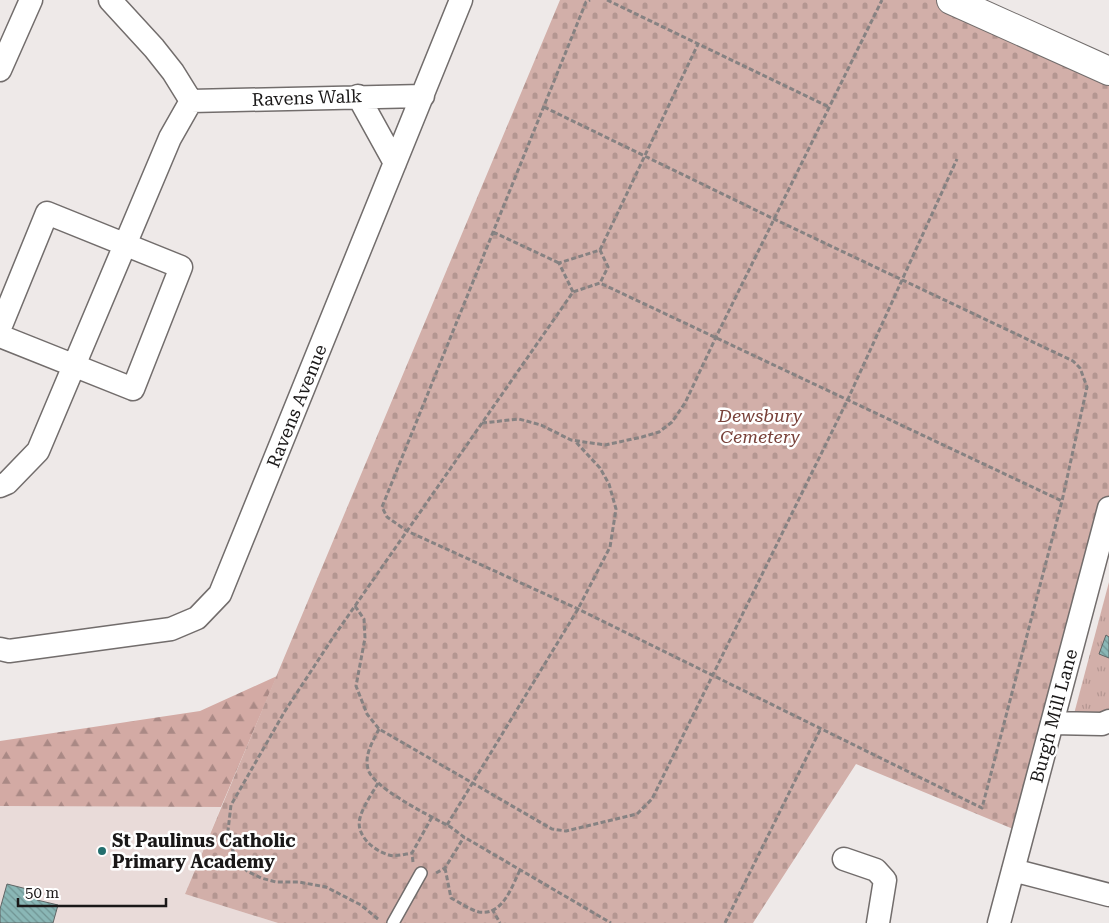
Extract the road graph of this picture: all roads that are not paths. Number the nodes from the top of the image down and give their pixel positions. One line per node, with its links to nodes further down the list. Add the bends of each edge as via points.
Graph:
1 (31, 0): 5 (street)
2 (110, 0): 9 (street, via 169,66)
3 (462, 0): 8 (street, Ravens Avenue)
4 (951, 0): 6 (street)
5 (0, 70)
6 (1109, 71)
7 (358, 96): 8 (street, Ravens Walk); 9 (street, Ravens Walk); 10 (street)
8 (422, 96): 10 (street, Ravens Avenue)
9 (191, 101): 11 (street, via 170,138)
10 (395, 163): 18 (street, Ravens Avenue, via 220,594 198,618 171,629 9,651)
11 (125, 245): 12 (street, via 47,213); 14 (street); 14 (street, via 181,267 132,390)
12 (0, 328)
13 (0, 336): 14 (street)
14 (74, 366): 15 (street, via 38,450 7,483)
15 (0, 486)
16 (1109, 508): 17 (street, Burgh Mill Lane)
17 (1106, 533): 20 (street, Burgh Mill Lane)
18 (0, 649)
19 (1109, 721): 20 (street, via 1102,724)
20 (1052, 723): 22 (street, Burgh Mill Lane)
21 (844, 859): 26 (street, via 876,870 885,880)
22 (1013, 870): 24 (street); 27 (street, Burgh Mill Lane)
23 (421, 873): 25 (lane)
24 (1109, 895)
25 (393, 923)
26 (878, 923)
27 (999, 923)

